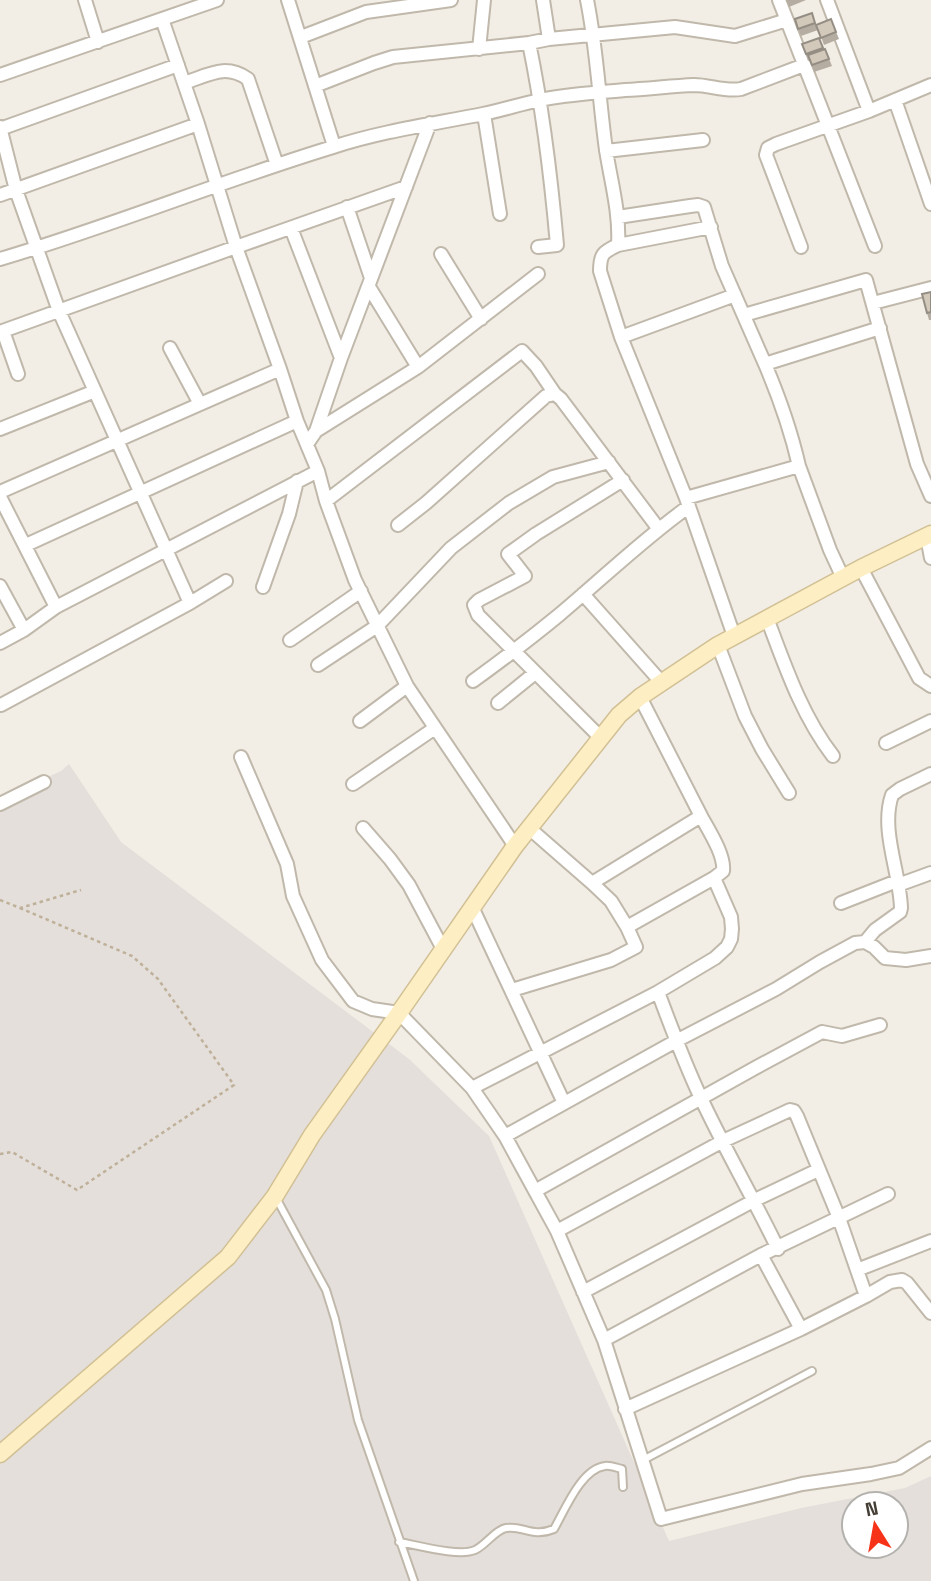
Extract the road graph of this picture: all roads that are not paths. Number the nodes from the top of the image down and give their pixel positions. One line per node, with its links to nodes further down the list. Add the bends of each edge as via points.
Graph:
1 (85, 0): 15 (street)
2 (217, 0): 10 (street)
3 (288, 0): 13 (street)
4 (451, 0): 13 (street, via 366,12)
5 (484, 0): 17 (street)
6 (542, 0): 14 (street)
7 (587, 0): 12 (street)
8 (779, 0): 11 (street)
9 (827, 0): 27 (street)
10 (162, 19): 15 (street); 18 (street)
11 (787, 20): 12 (street, via 735,36 675,27); 19 (street)
12 (594, 36): 14 (street); 24 (street)
13 (301, 37): 23 (street)
14 (549, 39): 16 (street)
15 (98, 42): 20 (street)
16 (529, 43): 17 (street); 25 (street)
17 (479, 49): 23 (street, via 393,57)
18 (178, 65): 21 (street); 32 (street)
19 (804, 65): 24 (street, via 741,89 701,85); 31 (street)
20 (0, 75)
21 (184, 83): 30 (street); 36 (street, via 222,71 237,71 248,79)
22 (931, 85): 26 (street)
23 (316, 86): 34 (street)
24 (599, 92): 25 (street); 35 (street)
25 (541, 100): 28 (street); 50 (street, via 557,245)
26 (895, 100): 27 (street); 41 (street)
27 (869, 111): 31 (street)
28 (484, 114): 29 (street); 43 (street)
29 (430, 123): 34 (street); 38 (street)
30 (198, 124): 37 (street); 39 (street)
31 (828, 126): 48 (street); 51 (street, via 766,151)
32 (0, 128): 39 (street)
33 (703, 140): 35 (street)
34 (334, 146): 36 (street)
35 (606, 151): 44 (street)
36 (277, 165): 37 (street)
37 (216, 185): 49 (street); 52 (street)
38 (406, 187): 42 (street); 56 (street)
39 (16, 190): 40 (street); 52 (street)
40 (0, 195)
41 (931, 204)
42 (347, 207): 46 (street); 56 (street)
43 (500, 214)
44 (618, 217): 45 (street, via 698,205 704,207); 47 (street)
45 (711, 227): 47 (street); 58 (street)
46 (292, 228): 49 (street); 67 (street)
47 (618, 245): 65 (street, via 605,251 600,271)
48 (875, 246)
49 (236, 247): 60 (street); 70 (street)
50 (538, 247)
51 (801, 247)
52 (37, 248): 54 (street); 60 (street)
53 (441, 254): 62 (street)
54 (0, 259)
55 (538, 274): 62 (street)
56 (370, 283): 67 (street); 69 (street)
57 (931, 288): 59 (street)
58 (735, 295): 61 (street); 65 (street)
59 (873, 303): 61 (street, via 866,280); 63 (street)
60 (59, 311): 64 (street); 72 (street)
61 (744, 314): 68 (street)
62 (481, 319): 69 (street)
63 (880, 328): 68 (street); 87 (street, via 917,464)
64 (2, 332): 71 (street)
65 (621, 337): 89 (street)
66 (170, 348): 74 (street)
67 (341, 358): 77 (street)
68 (765, 364): 81 (street, via 792,433)
69 (418, 367): 77 (street)
70 (280, 369): 74 (street); 75 (street)
71 (18, 374)
72 (95, 391): 76 (street); 78 (street)
73 (555, 394): 80 (street); 88 (street, via 522,351); 90 (street)
74 (200, 404): 78 (street)
75 (297, 421): 79 (street); 85 (street)
76 (0, 429)
77 (316, 431): 79 (street)
78 (117, 441): 85 (street); 86 (street)
79 (307, 444): 82 (street)
80 (609, 462): 83 (street); 106 (street, via 554,477 509,503 451,548)
81 (799, 467): 89 (street); 97 (street)
82 (318, 471): 84 (street); 88 (street)
83 (623, 480): 91 (street); 112 (street, via 508,554 525,576 474,606)
84 (297, 481): 94 (street); 100 (street)
85 (141, 492): 93 (street); 94 (street)
86 (0, 495): 93 (street)
87 (931, 496)
88 (326, 501): 101 (street)
89 (687, 503): 91 (street); 108 (street)
90 (398, 525)
91 (658, 528): 102 (street)
92 (929, 535): 95 (street); 96 (street)
93 (26, 545): 104 (street)
94 (165, 550): 103 (street); 104 (street)
95 (931, 558)
96 (861, 568): 97 (street); 118 (street, via 919,678)
97 (843, 578): 105 (street)
98 (226, 581): 103 (street)
99 (0, 586): 107 (street)
100 (263, 587)
101 (361, 591): 106 (street); 109 (street)
102 (583, 594): 112 (street); 116 (street)
103 (190, 603): 121 (street)
104 (56, 607): 107 (street)
105 (767, 618): 108 (street); 127 (street, via 811,724)
106 (377, 626): 113 (street); 117 (street)
107 (24, 630): 110 (street)
108 (734, 636): 111 (street)
109 (290, 640)
110 (0, 642)
111 (719, 645): 116 (street); 132 (street, via 745,716)
112 (514, 652): 114 (street); 115 (street)
113 (318, 665)
114 (535, 673): 120 (street); 125 (street)
115 (473, 681)
116 (662, 682): 119 (street)
117 (407, 686): 122 (street); 124 (street)
118 (931, 686)
119 (640, 697): 125 (street); 134 (street)
120 (498, 703)
121 (1, 705)
122 (360, 721)
123 (931, 721): 126 (street)
124 (435, 728): 131 (street); 137 (street)
125 (601, 738): 136 (street)
126 (886, 743)
127 (834, 756)
128 (241, 757): 150 (street, via 322,960 353,1001)
129 (931, 774): 141 (street, via 890,799)
130 (44, 782): 133 (street)
131 (353, 784)
132 (789, 793)
133 (0, 804)
134 (701, 816): 139 (street, via 724,866); 140 (street)
135 (363, 828): 146 (street, via 408,885)
136 (529, 828): 137 (street); 140 (street)
137 (514, 846): 143 (street)
138 (931, 873): 141 (street)
139 (714, 878): 144 (street); 149 (street, via 731,917 731,939 715,958)
140 (592, 883): 144 (street, via 611,901)
141 (897, 883): 142 (street); 145 (street, via 900,912)
142 (841, 903)
143 (472, 907): 146 (street); 148 (street)
144 (627, 927): 148 (street, via 636,947 628,952)
145 (865, 942): 147 (street, via 885,958); 152 (street, via 844,948)
146 (443, 949): 150 (street)
147 (931, 956)
148 (512, 990): 153 (street)
149 (658, 992): 152 (street); 153 (street)
150 (400, 1013): 154 (street); 162 (street, via 312,1135)
151 (880, 1024): 155 (street, via 842,1036 822,1032)
152 (676, 1041): 155 (street); 156 (street)
153 (541, 1052): 154 (street); 156 (street)
154 (472, 1088): 157 (street)
155 (701, 1098): 158 (street); 160 (street)
156 (565, 1103): 157 (street)
157 (505, 1136): 160 (street)
158 (723, 1142): 159 (street, via 784,1111 794,1111); 163 (street); 165 (street)
159 (818, 1170): 163 (street); 164 (street)
160 (535, 1191): 165 (street)
161 (888, 1194): 164 (street)
162 (275, 1196): 178 (street, via 228,1257); 181 (lane, via 326,1290 358,1420)
163 (755, 1200): 167 (street); 170 (street)
164 (839, 1219): 167 (street); 169 (street)
165 (557, 1231): 170 (street)
166 (931, 1241): 169 (street)
167 (778, 1249): 168 (street)
168 (761, 1255): 173 (street); 174 (street)
169 (857, 1270): 171 (street)
170 (583, 1292): 174 (street)
171 (866, 1296): 172 (street, via 902,1280); 173 (street)
172 (931, 1313)
173 (801, 1329): 176 (street)
174 (604, 1340): 176 (street)
175 (812, 1371): 179 (lane)
176 (625, 1409): 179 (street)
177 (931, 1448): 179 (street, via 899,1468 802,1484 661,1519)
178 (0, 1454)
179 (643, 1460)
180 (623, 1487): 181 (lane, via 622,1469 606,1466 592,1471 554,1529 535,1533 508,1527 473,1551)
181 (399, 1542): 182 (lane)
182 (414, 1581)

